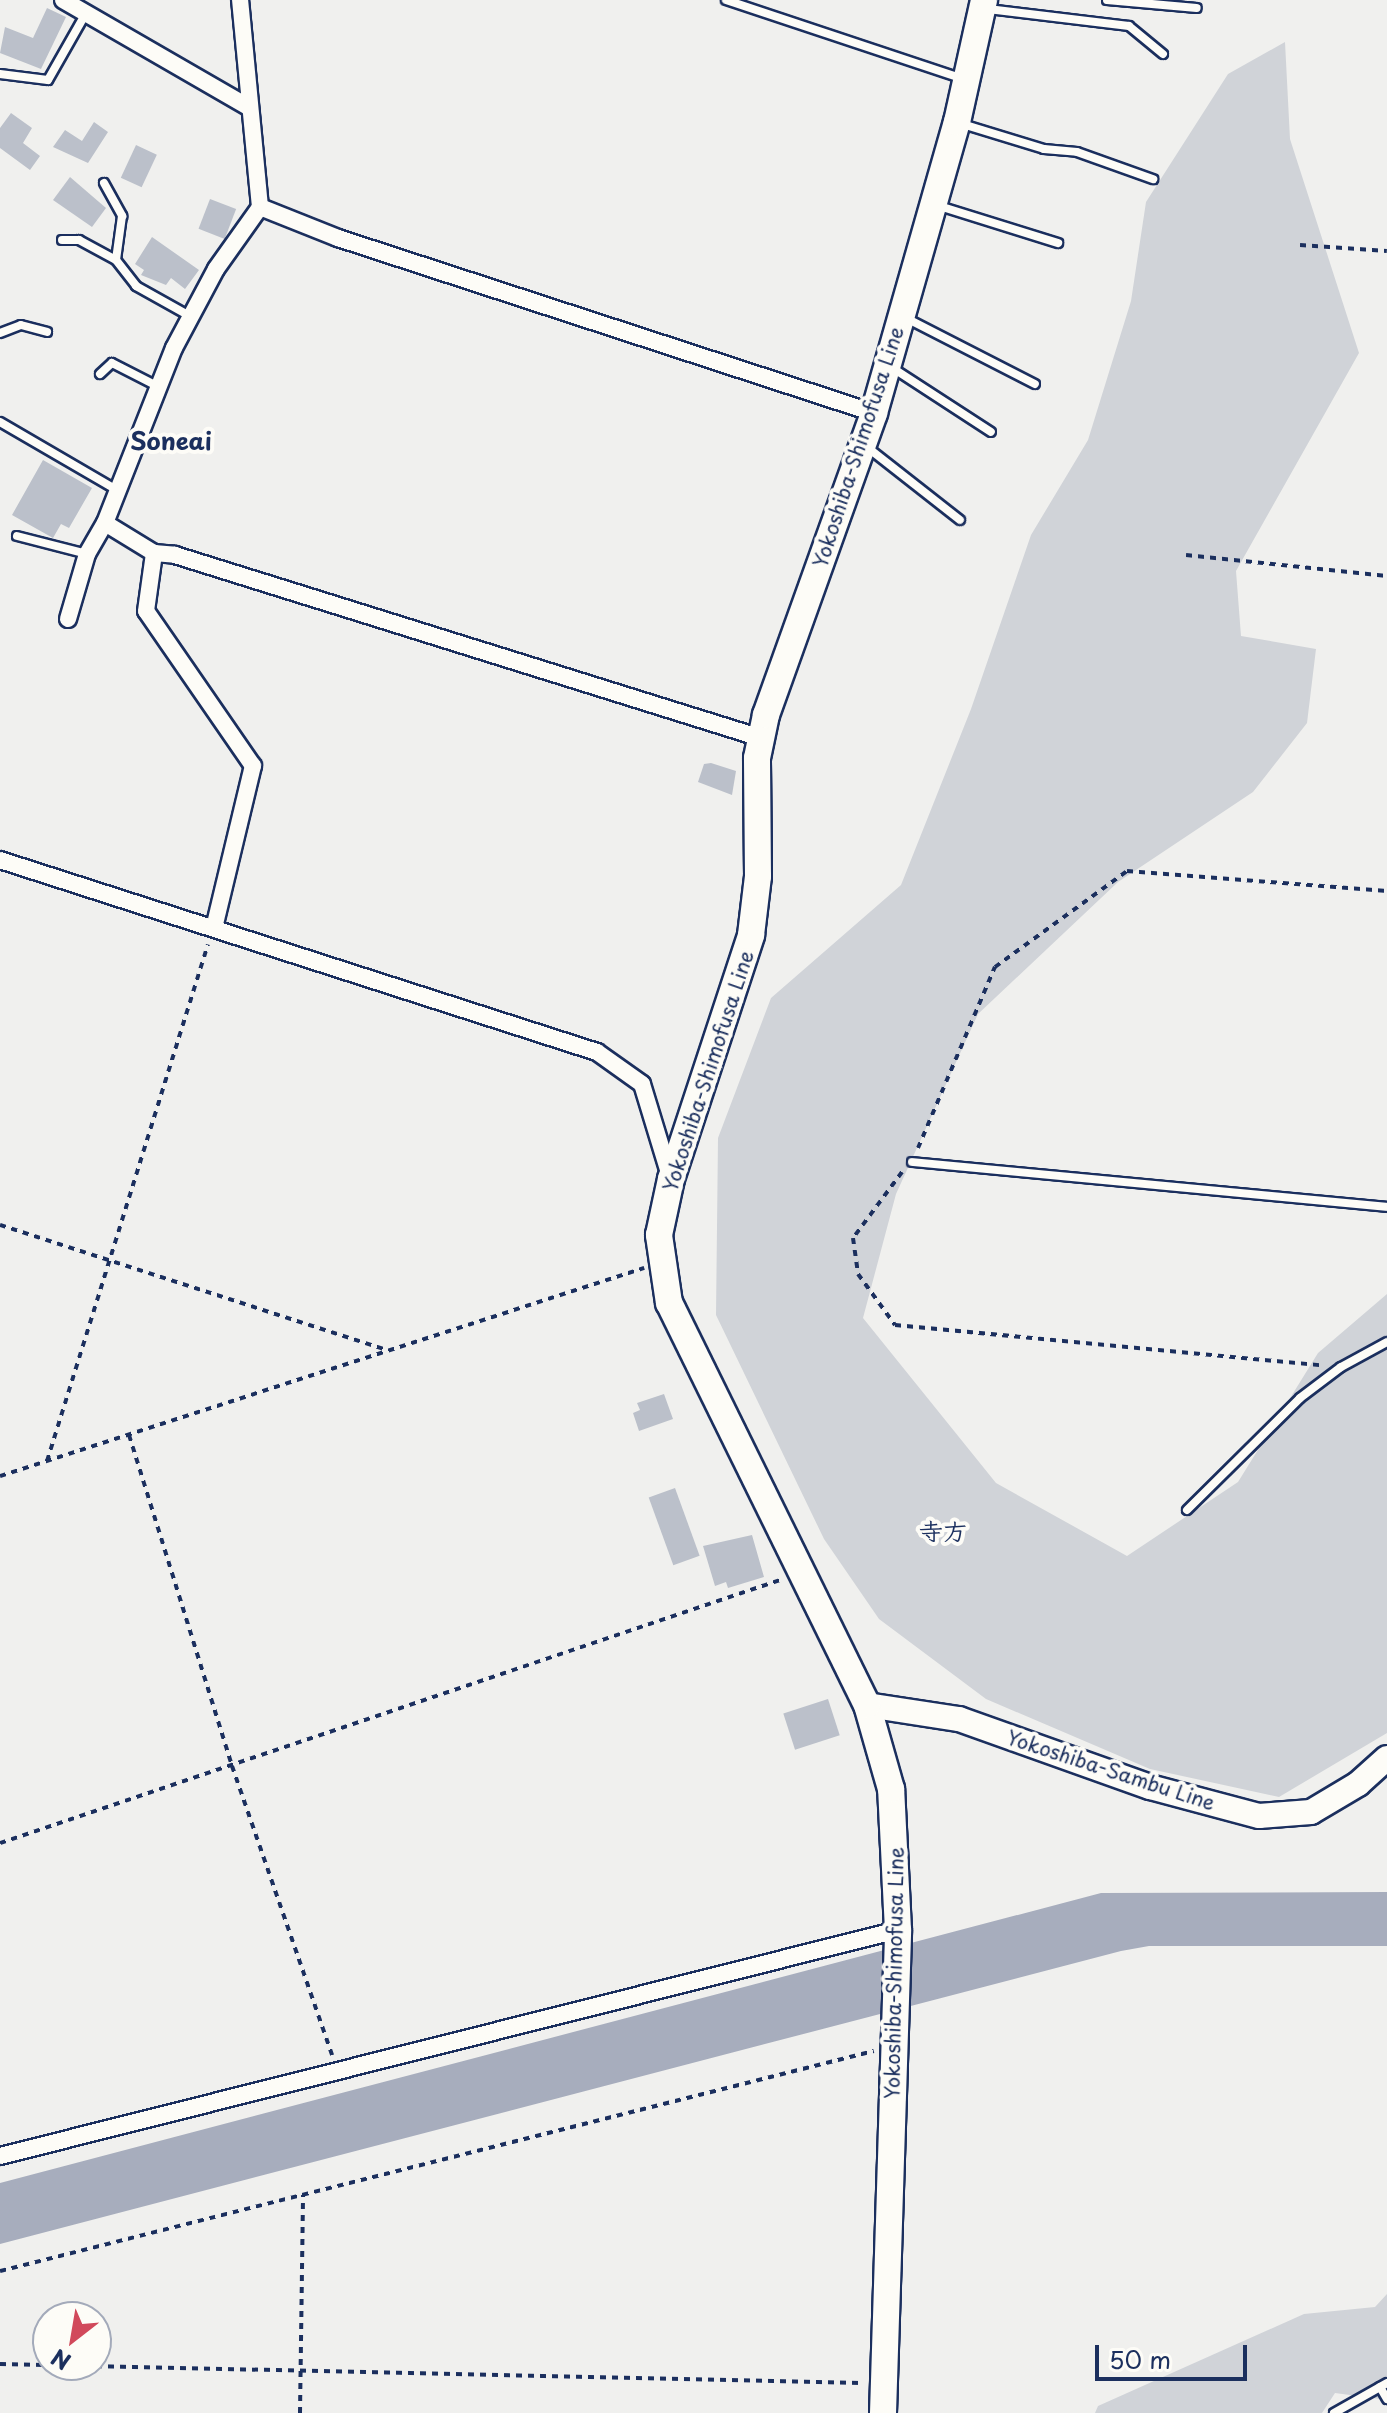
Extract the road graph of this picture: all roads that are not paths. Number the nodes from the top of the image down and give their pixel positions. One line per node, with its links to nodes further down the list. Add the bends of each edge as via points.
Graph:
1 (240, 0): 11 (street)
2 (726, 0): 10 (lane)
3 (1107, 0): 6 (lane)
4 (67, 1): 7 (street)
5 (983, 4): 8 (lane, via 1129,26); 10 (main road, Yokoshiba-Shimofusa Line)
6 (1197, 8)
7 (86, 13): 9 (lane, via 48,80); 11 (street)
8 (1163, 54)
9 (0, 74)
10 (966, 80): 12 (main road, Yokoshiba-Shimofusa Line)
11 (250, 108): 16 (street)
12 (957, 122): 13 (lane, via 1044,149 1077,152); 15 (main road, Yokoshiba-Shimofusa Line)
13 (1153, 179)
14 (104, 183): 19 (lane, via 122,216)
15 (933, 205): 18 (lane); 21 (main road, Yokoshiba-Shimofusa Line)
16 (260, 207): 20 (street); 28 (street, via 338,238)
17 (62, 240): 19 (lane, via 79,240)
18 (1058, 243)
19 (116, 260): 20 (lane, via 136,286)
20 (190, 316): 27 (street)
21 (902, 316): 24 (main road, Yokoshiba-Shimofusa Line); 26 (lane)
22 (47, 332): 23 (lane, via 21,325)
23 (0, 333)
24 (888, 365): 28 (main road, Yokoshiba-Shimofusa Line); 30 (lane)
25 (100, 374): 27 (lane, via 112,363)
26 (1035, 384)
27 (161, 388): 32 (street)
28 (874, 413): 31 (main road, Yokoshiba-Shimofusa Line)
29 (0, 422): 32 (lane)
30 (991, 432)
31 (862, 445): 33 (lane, via 878,451); 39 (main road, Yokoshiba-Shimofusa Line)
32 (118, 491): 34 (street)
33 (960, 520)
34 (105, 523): 36 (street); 37 (street)
35 (17, 536): 37 (lane)
36 (154, 553): 39 (street, via 175,555); 41 (street, via 146,611 253,766)
37 (87, 554): 38 (street)
38 (68, 619)
39 (761, 738): 43 (main road, Yokoshiba-Shimofusa Line, via 751,935)
40 (0, 860): 41 (street)
41 (214, 928): 43 (street, via 597,1052 642,1084)
42 (912, 1162): 44 (lane)
43 (671, 1179): 47 (main road, Yokoshiba-Shimofusa Line, via 659,1235 669,1303)
44 (1387, 1207)
45 (1387, 1342): 46 (lane, via 1341,1367 1250,1443)
46 (1187, 1510)
47 (867, 1705): 48 (main road, Yokoshiba-Sambu Line, via 959,1719 1150,1787 1259,1816 1311,1812 1358,1784); 49 (main road, Yokoshiba-Shimofusa Line, via 891,1789)
48 (1387, 1758)
49 (898, 1930): 50 (street); 53 (main road, Yokoshiba-Shimofusa Line)
50 (0, 2156)
51 (1384, 2385): 52 (lane); 54 (lane)
52 (1387, 2399)
53 (883, 2413)
54 (1334, 2413)

